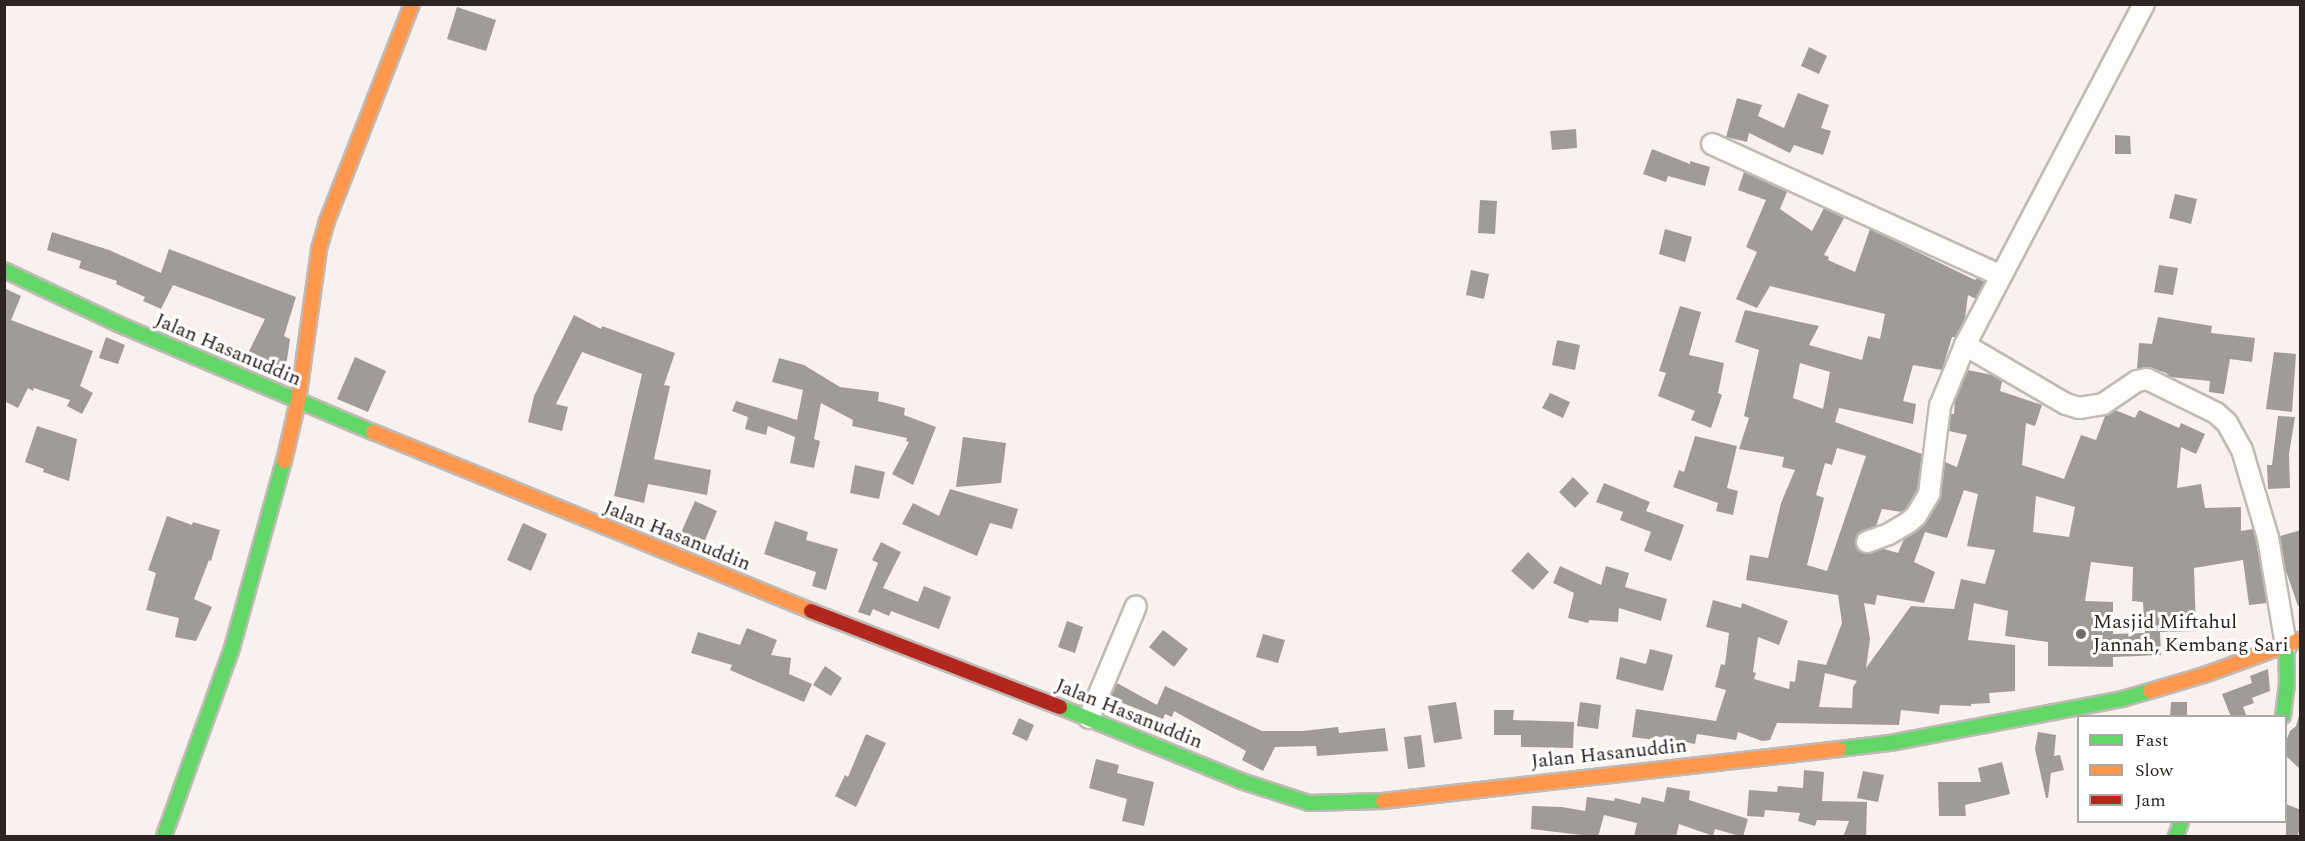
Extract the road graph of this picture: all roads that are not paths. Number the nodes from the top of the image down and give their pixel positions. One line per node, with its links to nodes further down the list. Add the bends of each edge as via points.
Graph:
1 (412, 4): 7 (street, via 327,221 319,249)
2 (2144, 4): 5 (street)
3 (1712, 144): 5 (street)
4 (4, 270): 7 (street, Jalan Hasanuddin)
5 (1999, 275): 6 (street)
6 (1965, 345): 8 (street, via 1940,406 1929,494 1909,522); 10 (street, via 2079,408 2103,404 2137,381 2147,380 2217,413 2242,450)
7 (298, 401): 12 (street, Jalan Hasanuddin, via 725,578); 13 (street, via 232,648)
8 (1867, 542)
9 (1136, 606): 12 (street)
10 (2293, 643): 11 (street); 12 (street, Jalan Hasanuddin, via 2122,699 1890,743 1341,804 1310,803 1281,795)
11 (2283, 715)
12 (1089, 718)
13 (164, 837)

